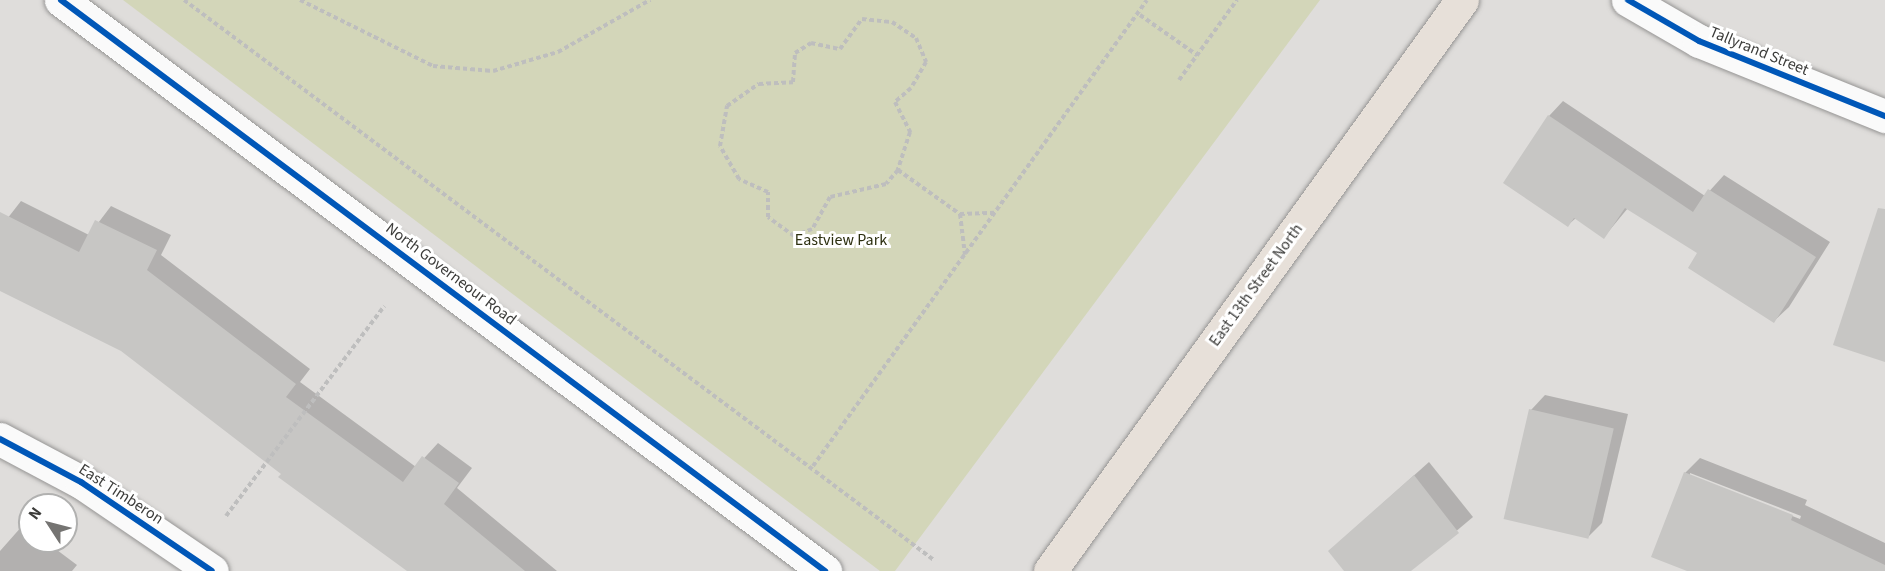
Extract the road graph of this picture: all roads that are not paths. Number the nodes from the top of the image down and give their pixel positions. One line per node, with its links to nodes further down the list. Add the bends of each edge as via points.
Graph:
1 (61, 0): 7 (street, North Governeour Road)
2 (1462, 0): 8 (main road, East 13th Street North)
3 (1628, 0): 4 (street, Tallyrand Street, via 1699,41)
4 (1885, 116)
5 (0, 439): 6 (street, East Timberon, via 81,482)
6 (212, 571)
7 (825, 571)
8 (1050, 571)

